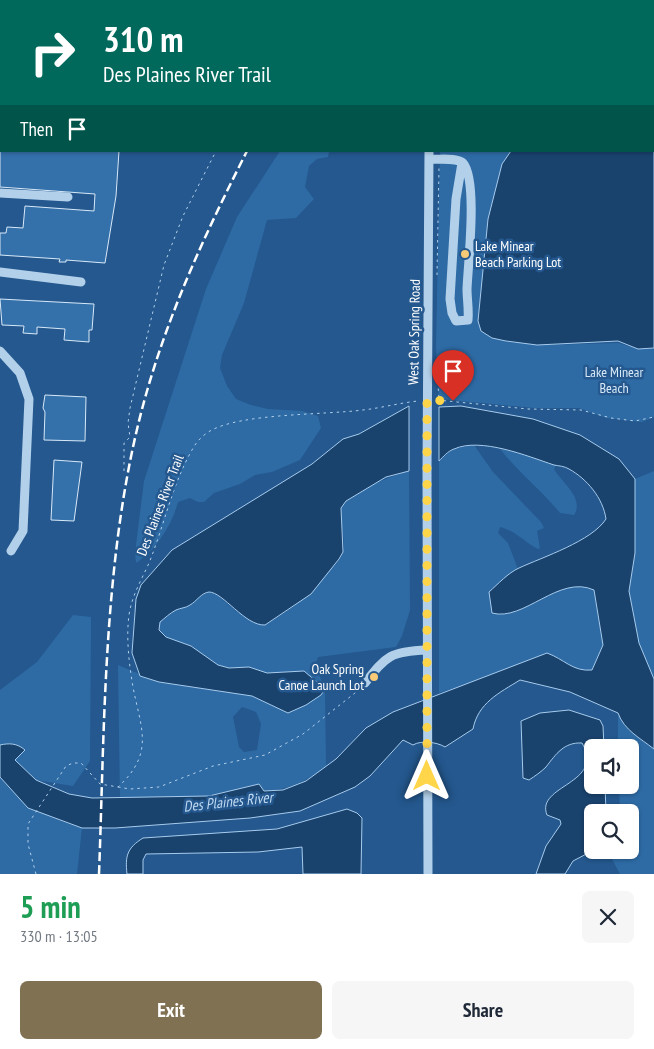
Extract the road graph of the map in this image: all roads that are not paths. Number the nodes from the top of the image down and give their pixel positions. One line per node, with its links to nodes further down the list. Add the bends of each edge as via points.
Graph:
1 (429, 155): 2 (street, via 440,160); 9 (street, West Oak Spring Road)
2 (460, 158): 2 (street, via 469,174 471,206 468,320 463,322 456,321 450,299)
3 (0, 193): 4 (street)
4 (68, 197)
5 (0, 272): 6 (street)
6 (81, 282)
7 (0, 351): 8 (street, via 20,373 29,399 23,531)
8 (12, 551)
9 (427, 650): 10 (street, via 392,654); 11 (street, West Oak Spring Road)
10 (364, 683)
11 (428, 874)

